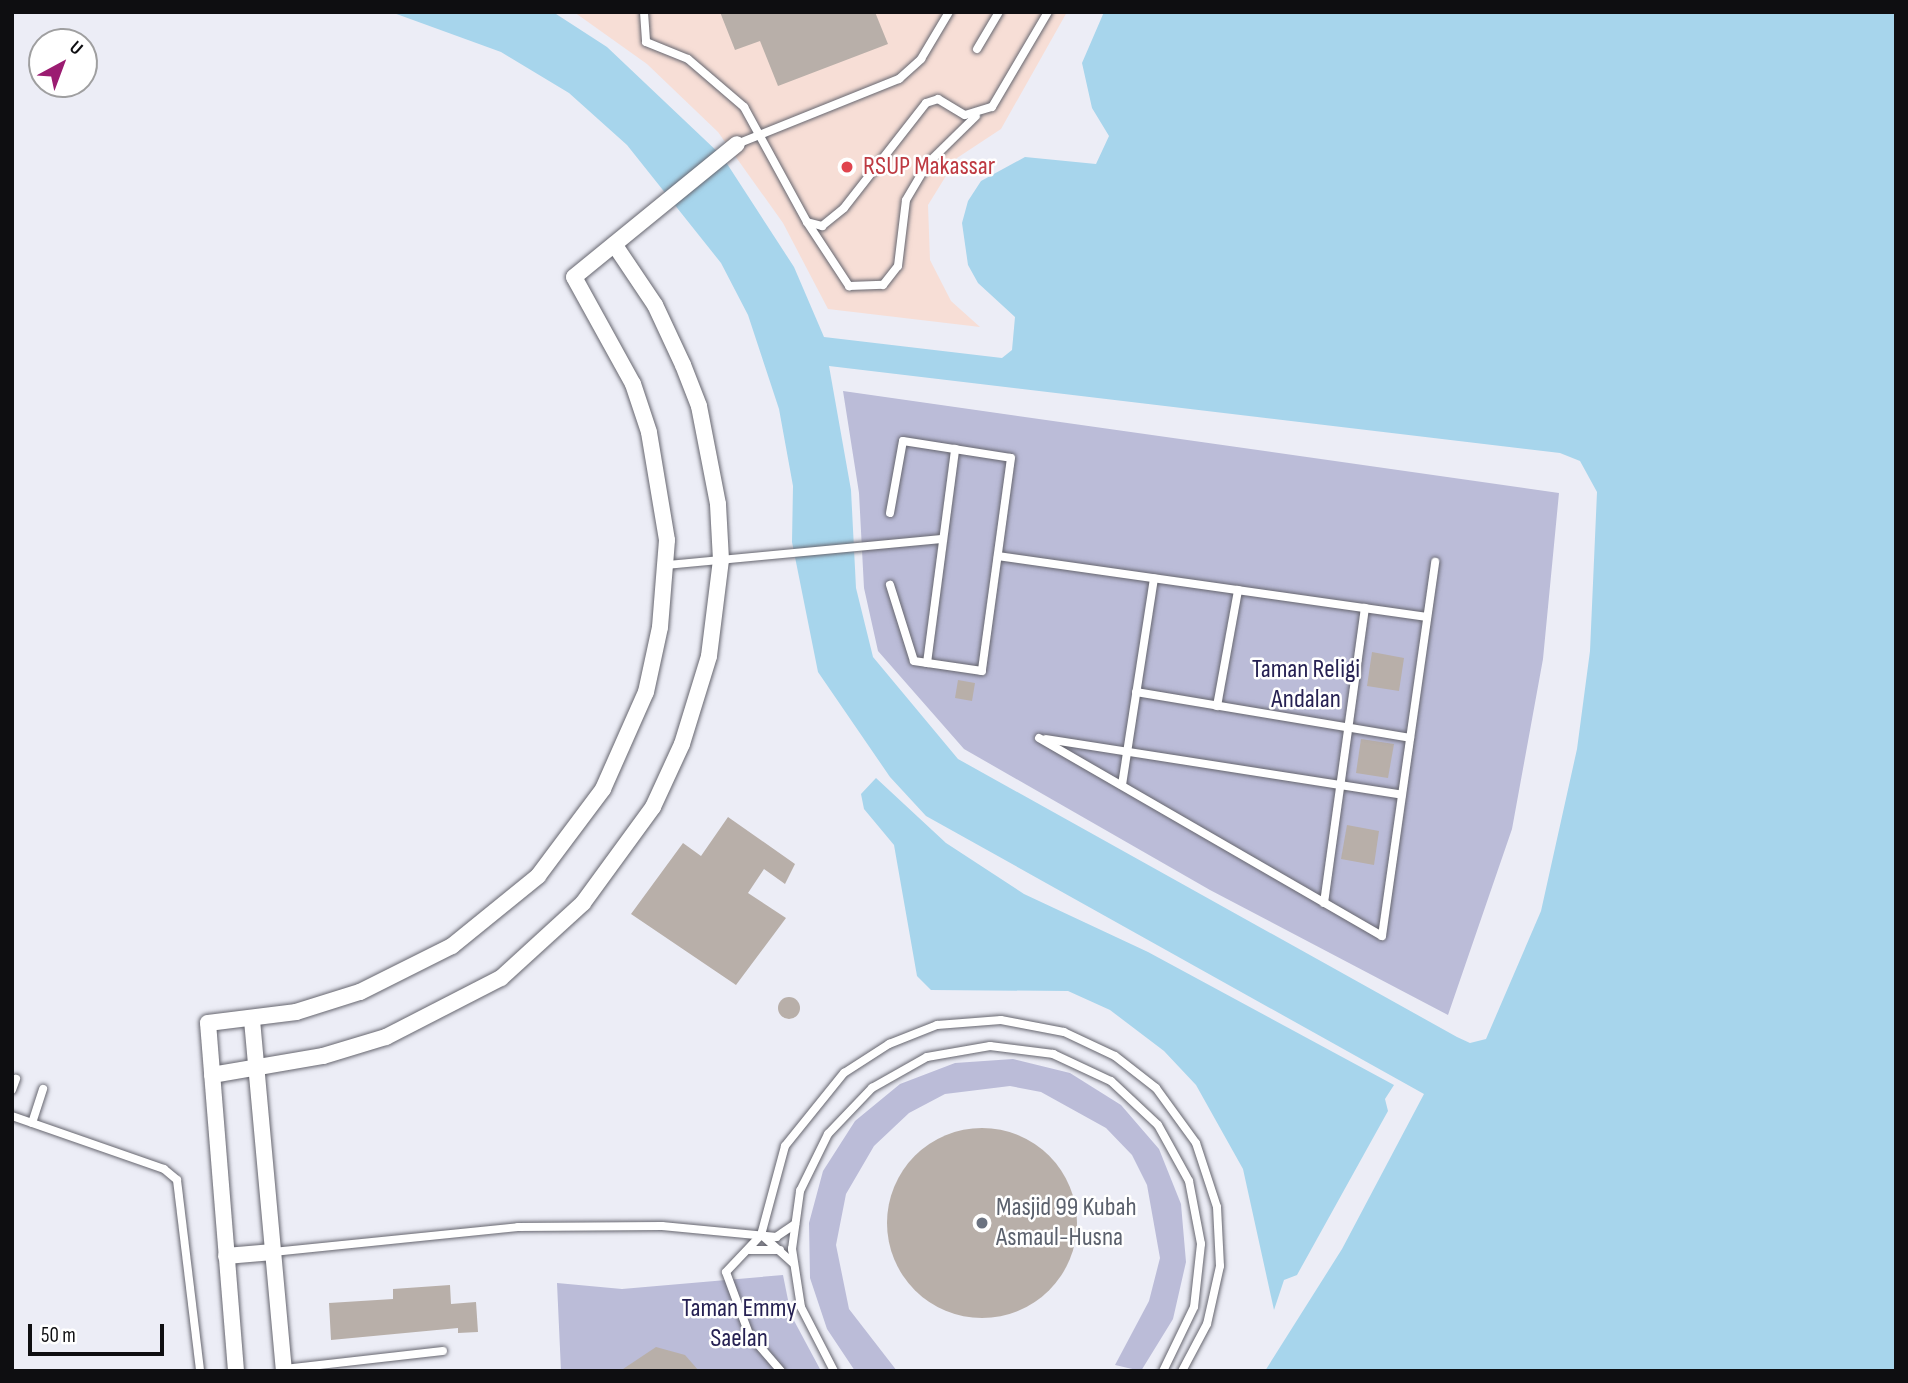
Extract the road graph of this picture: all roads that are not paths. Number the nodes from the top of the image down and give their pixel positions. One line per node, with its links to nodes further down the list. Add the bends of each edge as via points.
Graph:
1 (644, 12): 7 (lane, via 646,43 688,59 721,85)
2 (949, 12): 7 (lane, via 920,59 899,79)
3 (999, 12): 5 (lane)
4 (1048, 12): 6 (lane, via 1001,97)
5 (977, 49)
6 (976, 116): 9 (lane, via 958,114 938,99 926,103 832,221); 9 (lane, via 928,163 906,200 898,266 883,285 849,286)
7 (760, 131): 8 (lane); 9 (lane)
8 (737, 144): 10 (street)
9 (807, 222)
10 (614, 244): 15 (street, via 655,305 699,406); 17 (street, via 574,277 607,330 649,432)
11 (955, 449): 12 (lane, via 903,442); 13 (lane); 14 (lane, via 1011,458)
12 (890, 513)
13 (943, 539): 15 (lane); 23 (lane)
14 (998, 556): 18 (lane); 23 (lane, via 982,671)
15 (721, 560): 17 (lane); 34 (street, via 709,656 682,744 653,807 583,903 501,978 444,1011 386,1037)
16 (1435, 562): 22 (lane)
17 (667, 565): 33 (street, via 646,692 624,751 584,818 538,876 485,923 418,966 360,992)
18 (1154, 578): 20 (lane); 24 (lane)
19 (890, 585): 23 (lane, via 914,661)
20 (1238, 590): 21 (lane); 25 (lane)
21 (1365, 608): 22 (lane); 26 (lane)
22 (1427, 617): 27 (lane)
23 (927, 663)
24 (1136, 692): 25 (lane); 28 (lane)
25 (1217, 706): 26 (lane)
26 (1348, 728): 27 (lane); 30 (lane)
27 (1410, 738): 31 (lane)
28 (1127, 751): 29 (lane); 29 (lane, via 1040,738); 30 (lane)
29 (1122, 785): 32 (lane)
30 (1340, 785): 31 (lane); 32 (lane)
31 (1402, 795): 32 (lane, via 1382,936)
32 (1324, 903)
33 (252, 1020): 34 (street); 35 (street, via 208,1023)
34 (258, 1070): 35 (street); 47 (street)
35 (212, 1074): 48 (street)
36 (16, 1079): 38 (lane)
37 (43, 1089): 40 (lane)
38 (12, 1090)
39 (12, 1116): 40 (lane)
40 (32, 1123): 53 (lane, via 164,1168 177,1180)
41 (765, 1218): 43 (lane); 44 (lane); 57 (lane, via 785,1146 808,1111 844,1073 888,1044 937,1026 1001,1020 1064,1031 1115,1056 1156,1088 1196,1143 1217,1207 1220,1266 1207,1324)
42 (796, 1222): 44 (lane); 49 (lane); 56 (lane, via 800,1191 828,1134 872,1088 927,1057 990,1046 1053,1054 1111,1081 1158,1125 1189,1181 1201,1244 1194,1307)
43 (761, 1236): 44 (lane); 45 (lane); 46 (lane); 47 (lane, via 662,1226 518,1227)
44 (776, 1237)
45 (749, 1250): 46 (lane); 55 (lane, via 726,1272 749,1334)
46 (784, 1251): 49 (lane)
47 (273, 1252): 48 (street); 52 (street)
48 (226, 1256): 54 (street)
49 (795, 1266): 51 (lane, via 801,1307)
50 (443, 1351): 52 (lane)
51 (830, 1368)
52 (284, 1370)
53 (200, 1371)
54 (236, 1371)
55 (781, 1371)
56 (1163, 1371)
57 (1182, 1371)

